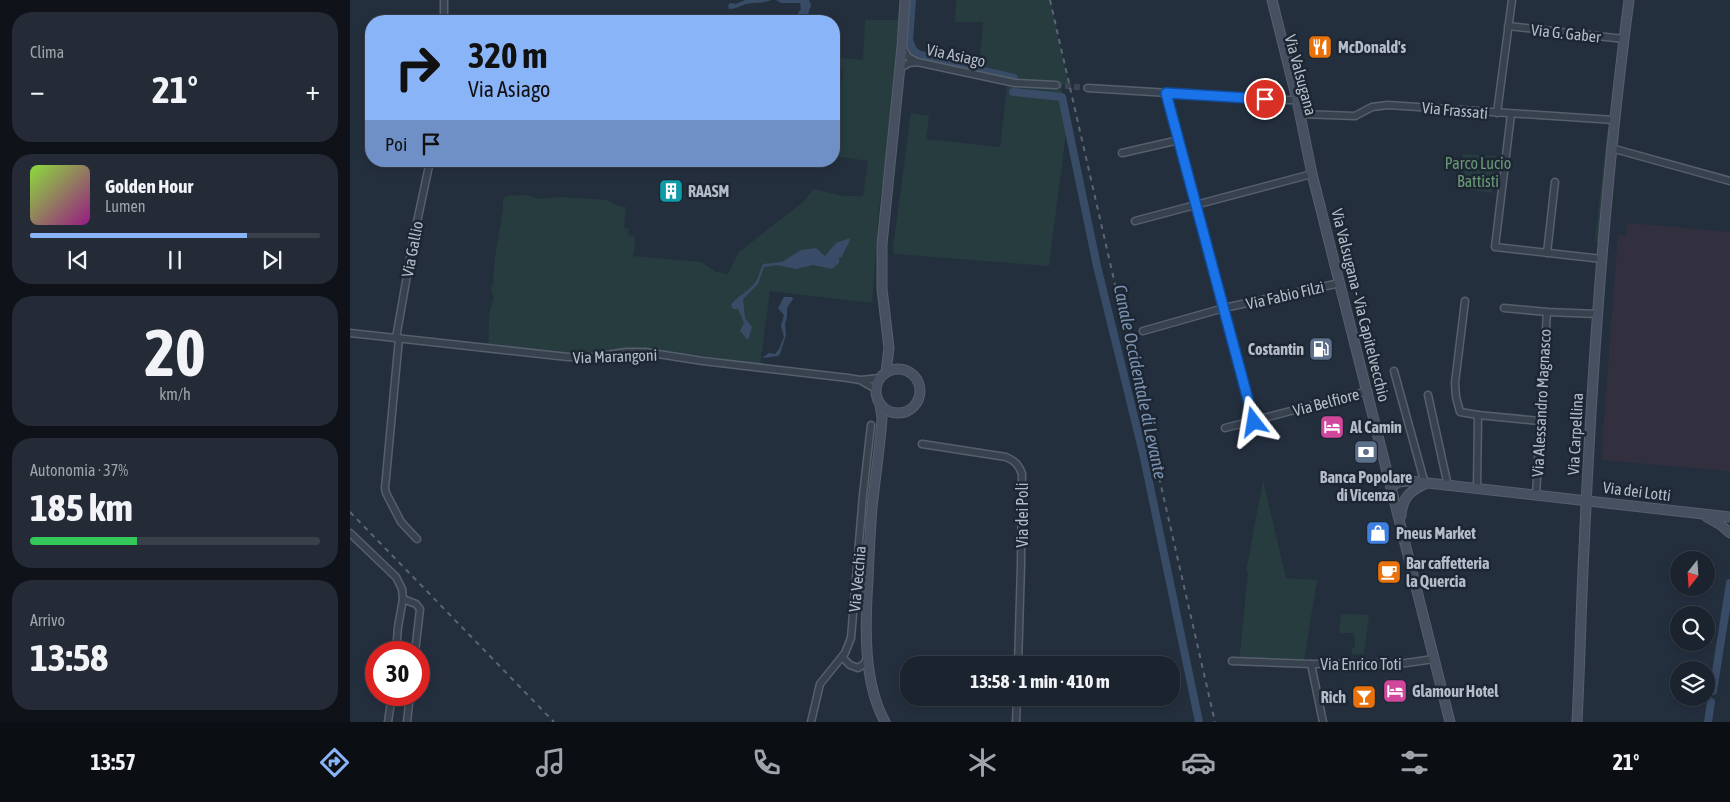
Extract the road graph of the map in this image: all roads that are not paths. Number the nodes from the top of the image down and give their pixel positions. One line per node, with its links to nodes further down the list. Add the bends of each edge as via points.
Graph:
1 (444, 0): 7 (street)
2 (905, 0): 10 (main road, Via Asiago)
3 (1266, 0): 16 (main road, Via Valsugana)
4 (1272, 0): 16 (main road)
5 (1512, 0): 8 (street)
6 (1629, 0): 9 (main road, Via Carpellina)
7 (444, 15)
8 (1508, 26): 9 (street, Via G. Gaber); 17 (street)
9 (1624, 39): 20 (main road, Via Carpellina)
10 (902, 47): 11 (street, Via Asiago); 12 (main road)
11 (917, 62): 12 (street, Via Asiago); 13 (street, Via Asiago, via 1015,82)
12 (900, 68): 42 (main road, via 882,244 882,290)
13 (1056, 86)
14 (1088, 88): 15 (street)
15 (1166, 93): 16 (street); 21 (street)
16 (1294, 100): 18 (main road); 24 (main road, Via Valsugana)
17 (1497, 113): 18 (street, Via Frassati, via 1388,105 1372,107 1355,116); 19 (street, Via Frassati)
18 (1300, 114): 24 (main road)
19 (1511, 114): 20 (street, Via Frassati); 31 (street, via 1495,247)
20 (1614, 120): 22 (main road, Via Carpellina)
21 (1179, 140): 23 (street); 29 (street)
22 (1612, 148): 27 (street); 32 (main road, Via Carpellina)
23 (1122, 153)
24 (1308, 157): 26 (main road, Via Valsugana - Via Capitelvecchio)
25 (429, 167): 41 (street, Via Gallio)
26 (1312, 174): 29 (street); 33 (main road, Via Valsugana - Via Capitelvecchio)
27 (1730, 181)
28 (1555, 182): 31 (street)
29 (1196, 205): 30 (street); 35 (street)
30 (1135, 221)
31 (1547, 252): 32 (street)
32 (1602, 259): 38 (main road, Via Carpellina)
33 (1340, 283): 35 (street, Via Fabio Filzi); 48 (main road, Via Valsugana - Via Capitelvecchio)
34 (1465, 301): 52 (street, via 1456,397 1460,412)
35 (1224, 308): 39 (street, Via Fabio Filzi); 54 (street)
36 (1504, 308): 37 (street, Via Alessandro Magnasco)
37 (1547, 312): 38 (street, Via Alessandro Magnasco); 53 (street, Via Alessandro Magnasco)
38 (1598, 314): 65 (main road, Via Carpellina)
39 (1143, 331)
40 (350, 333): 41 (street, Via Marangoni)
41 (397, 338): 46 (street, Via Marangoni, via 568,357 645,352); 71 (street, via 384,482 401,522)
42 (890, 348): 43 (main road); 45 (main road)
43 (904, 370): 45 (main road); 51 (main road, via 915,376 920,394 911,409)
44 (1394, 371): 60 (street)
45 (883, 375): 46 (street, Via Marangoni); 47 (main road)
46 (860, 380): 47 (street, Via Marangoni)
47 (876, 389): 50 (main road)
48 (1368, 392): 54 (street, Via Belfiore); 59 (main road, Via Valsugana - Via Capitelvecchio)
49 (1428, 395): 61 (street)
50 (880, 404): 51 (main road, via 888,411); 56 (main road)
51 (899, 413): 56 (main road)
52 (1478, 415): 53 (street); 63 (street)
53 (1540, 421): 64 (street, Via Alessandro Magnasco)
54 (1254, 422): 57 (street, Via Belfiore)
55 (872, 425): 76 (street, Via Vecchia, via 851,638)
56 (881, 425): 77 (main road, via 866,610)
57 (1226, 428)
58 (922, 444): 75 (street, Via dei Poli, via 1006,457 1020,468 1022,566)
59 (1385, 464): 60 (main road, Via dei Lotti); 62 (main road, Via Valsugana - Via Capitelvecchio)
60 (1417, 484): 61 (main road, Via dei Lotti); 62 (main road, Via dei Lotti, via 1398,482); 68 (main road, via 1405,497)
61 (1448, 486): 63 (main road, Via dei Lotti)
62 (1392, 487): 68 (main road, Via Valsugana - Via Capitelvecchio)
63 (1477, 489): 64 (main road, Via dei Lotti)
64 (1536, 495): 65 (main road, Via dei Lotti)
65 (1586, 500): 66 (main road, Via dei Lotti); 93 (main road, Via Carpellina)
66 (1705, 515): 67 (main road, Via dei Lotti); 70 (main road, Via dei Lotti)
67 (1730, 517)
68 (1400, 524): 78 (main road, Via Valsugana - Via Capitelvecchio)
69 (350, 533): 72 (street, via 396,577)
70 (1730, 533)
71 (417, 539)
72 (403, 599): 73 (street); 74 (street, via 420,609)
73 (397, 641)
74 (416, 641)
75 (1018, 656)
76 (842, 657): 81 (street); 88 (street, Via Vecchia, via 820,684)
77 (868, 657): 81 (street); 82 (main road)
78 (1434, 659): 80 (street, Via Enrico Toti, via 1411,663); 92 (main road, Via Valsugana - Via Capitelvecchio)
79 (1232, 661): 80 (street, Via Enrico Toti)
80 (1311, 664): 91 (street, Via Enrico Toti)
81 (858, 668): 82 (street)
82 (872, 680): 89 (main road)
83 (390, 706): 86 (street)
84 (409, 706): 87 (street)
85 (1017, 706): 90 (street)
86 (388, 722)
87 (407, 722)
88 (811, 722)
89 (885, 722)
90 (1016, 722)
91 (1324, 722)
92 (1450, 722)
93 (1576, 722)

